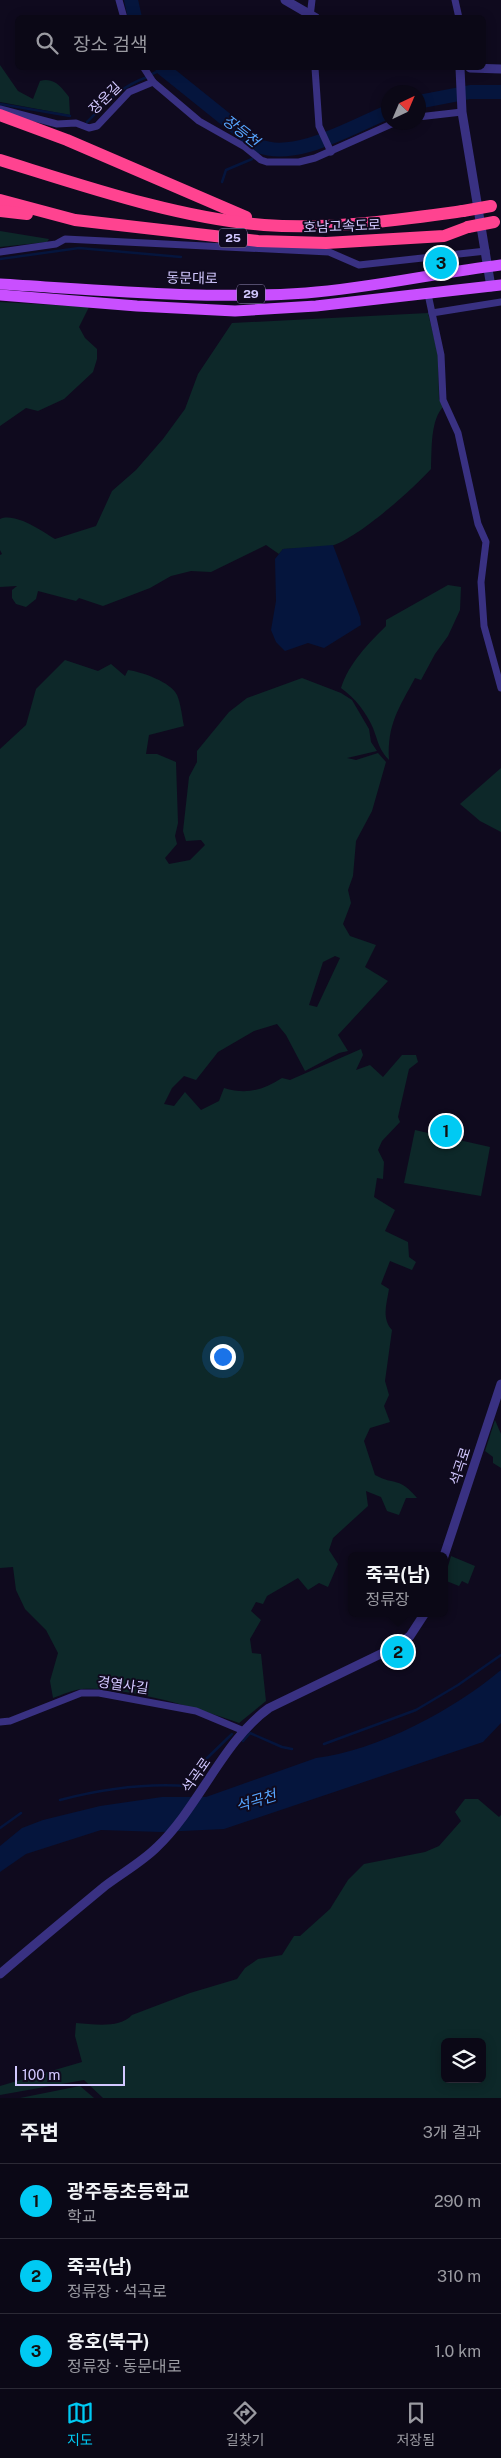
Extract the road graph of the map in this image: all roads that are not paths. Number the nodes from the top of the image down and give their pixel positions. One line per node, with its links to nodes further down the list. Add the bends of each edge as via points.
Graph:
1 (119, 0): 5 (street)
2 (285, 0): 6 (street)
3 (312, 0): 7 (street)
4 (455, 0): 8 (street)
5 (123, 15)
6 (310, 15)
7 (312, 15)
8 (458, 15)
9 (486, 69): 10 (street)
10 (501, 69)
11 (145, 70): 14 (street)
12 (315, 70): 20 (street, via 321,131)
13 (460, 70): 16 (street)
14 (154, 82): 15 (street, 장운길, via 129,92 97,126 89,128 76,122 58,124); 20 (street, via 199,121 246,147 260,160 299,162)
15 (0, 109)
16 (461, 109): 18 (street); 29 (street)
17 (0, 115): 26 (highway, 호남고속도로, via 67,140)
18 (426, 116)
19 (381, 128): 20 (street)
20 (330, 150)
21 (0, 160): 26 (highway, 호남고속도로 / 25, via 82,186 183,212)
22 (0, 200): 27 (highway, 호남고속도로 / 25, via 75,220)
23 (496, 205): 26 (highway, 호남고속도로 / 25, bridge, via 363,225)
24 (0, 211): 27 (highway, 호남고속도로)
25 (498, 222): 27 (highway, 호남고속도로 / 25, bridge, via 468,227 444,236 326,243)
26 (264, 225)
27 (182, 234)
28 (0, 252): 29 (street, via 56,244 65,239 329,252 359,265)
29 (486, 252): 31 (street)
30 (501, 265): 31 (main road, 동문대로 / 29)
31 (488, 267): 32 (main road, 동문대로 / 29, via 337,290 270,294 136,292); 33 (street)
32 (0, 284)
33 (496, 286): 35 (main road, 29)
34 (0, 294): 35 (main road, 29, via 235,311)
35 (428, 294): 37 (street)
36 (501, 302): 37 (street)
37 (432, 314): 38 (street, via 442,355 443,400 458,433 478,524 486,542 481,582 484,626)
38 (501, 688)
39 (501, 1384): 40 (street, 석곡로)
40 (445, 1552)
41 (422, 1617): 43 (street, 석곡로, via 413,1632 395,1647 269,1708)
42 (0, 1722): 43 (street, 경열사길, via 81,1693 100,1693 196,1711)
43 (244, 1730): 44 (street, 석곡로, via 199,1796 157,1848)
44 (0, 1974)

